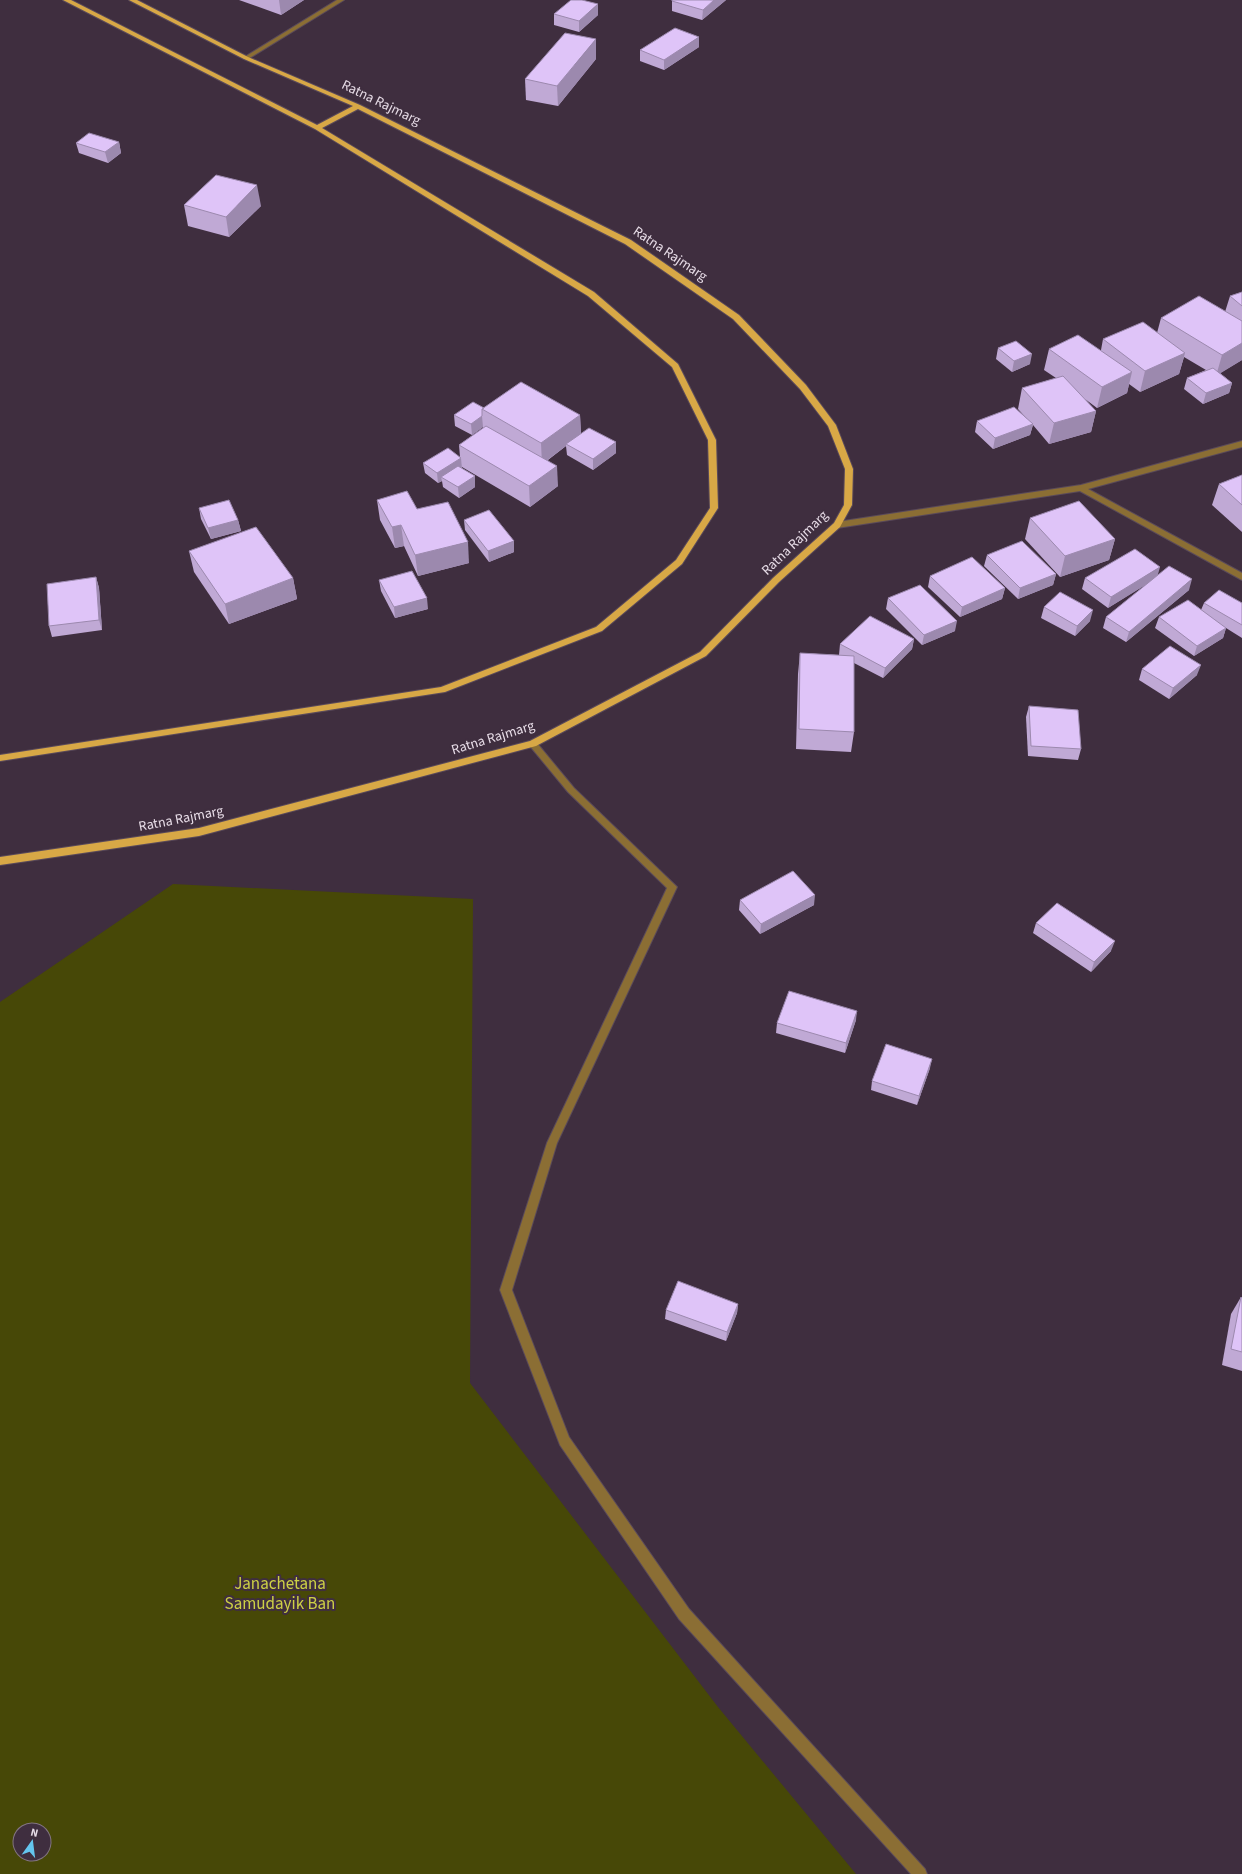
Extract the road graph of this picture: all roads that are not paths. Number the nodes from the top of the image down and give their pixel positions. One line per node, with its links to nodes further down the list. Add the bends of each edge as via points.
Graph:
1 (66, 0): 6 (main road)
2 (132, 0): 4 (main road, Ratna Rajmarg)
3 (341, 0): 4 (street)
4 (246, 58): 5 (main road, Ratna Rajmarg)
5 (358, 106): 6 (main road); 9 (main road, Ratna Rajmarg, via 628,242 736,317 803,387 832,425 849,469 848,505)
6 (317, 128): 12 (main road, via 591,294 676,366 712,440 714,508 679,562 599,629 442,690)
7 (1242, 444): 8 (street)
8 (1081, 488): 9 (street); 10 (street)
9 (837, 525): 11 (main road, Ratna Rajmarg, via 776,580 703,654)
10 (1242, 577)
11 (533, 744): 13 (main road, Ratna Rajmarg, via 200,832); 14 (street, via 571,790 672,887 552,1143 506,1290 564,1441 684,1614)
12 (0, 758)
13 (0, 861)
14 (920, 1874)

